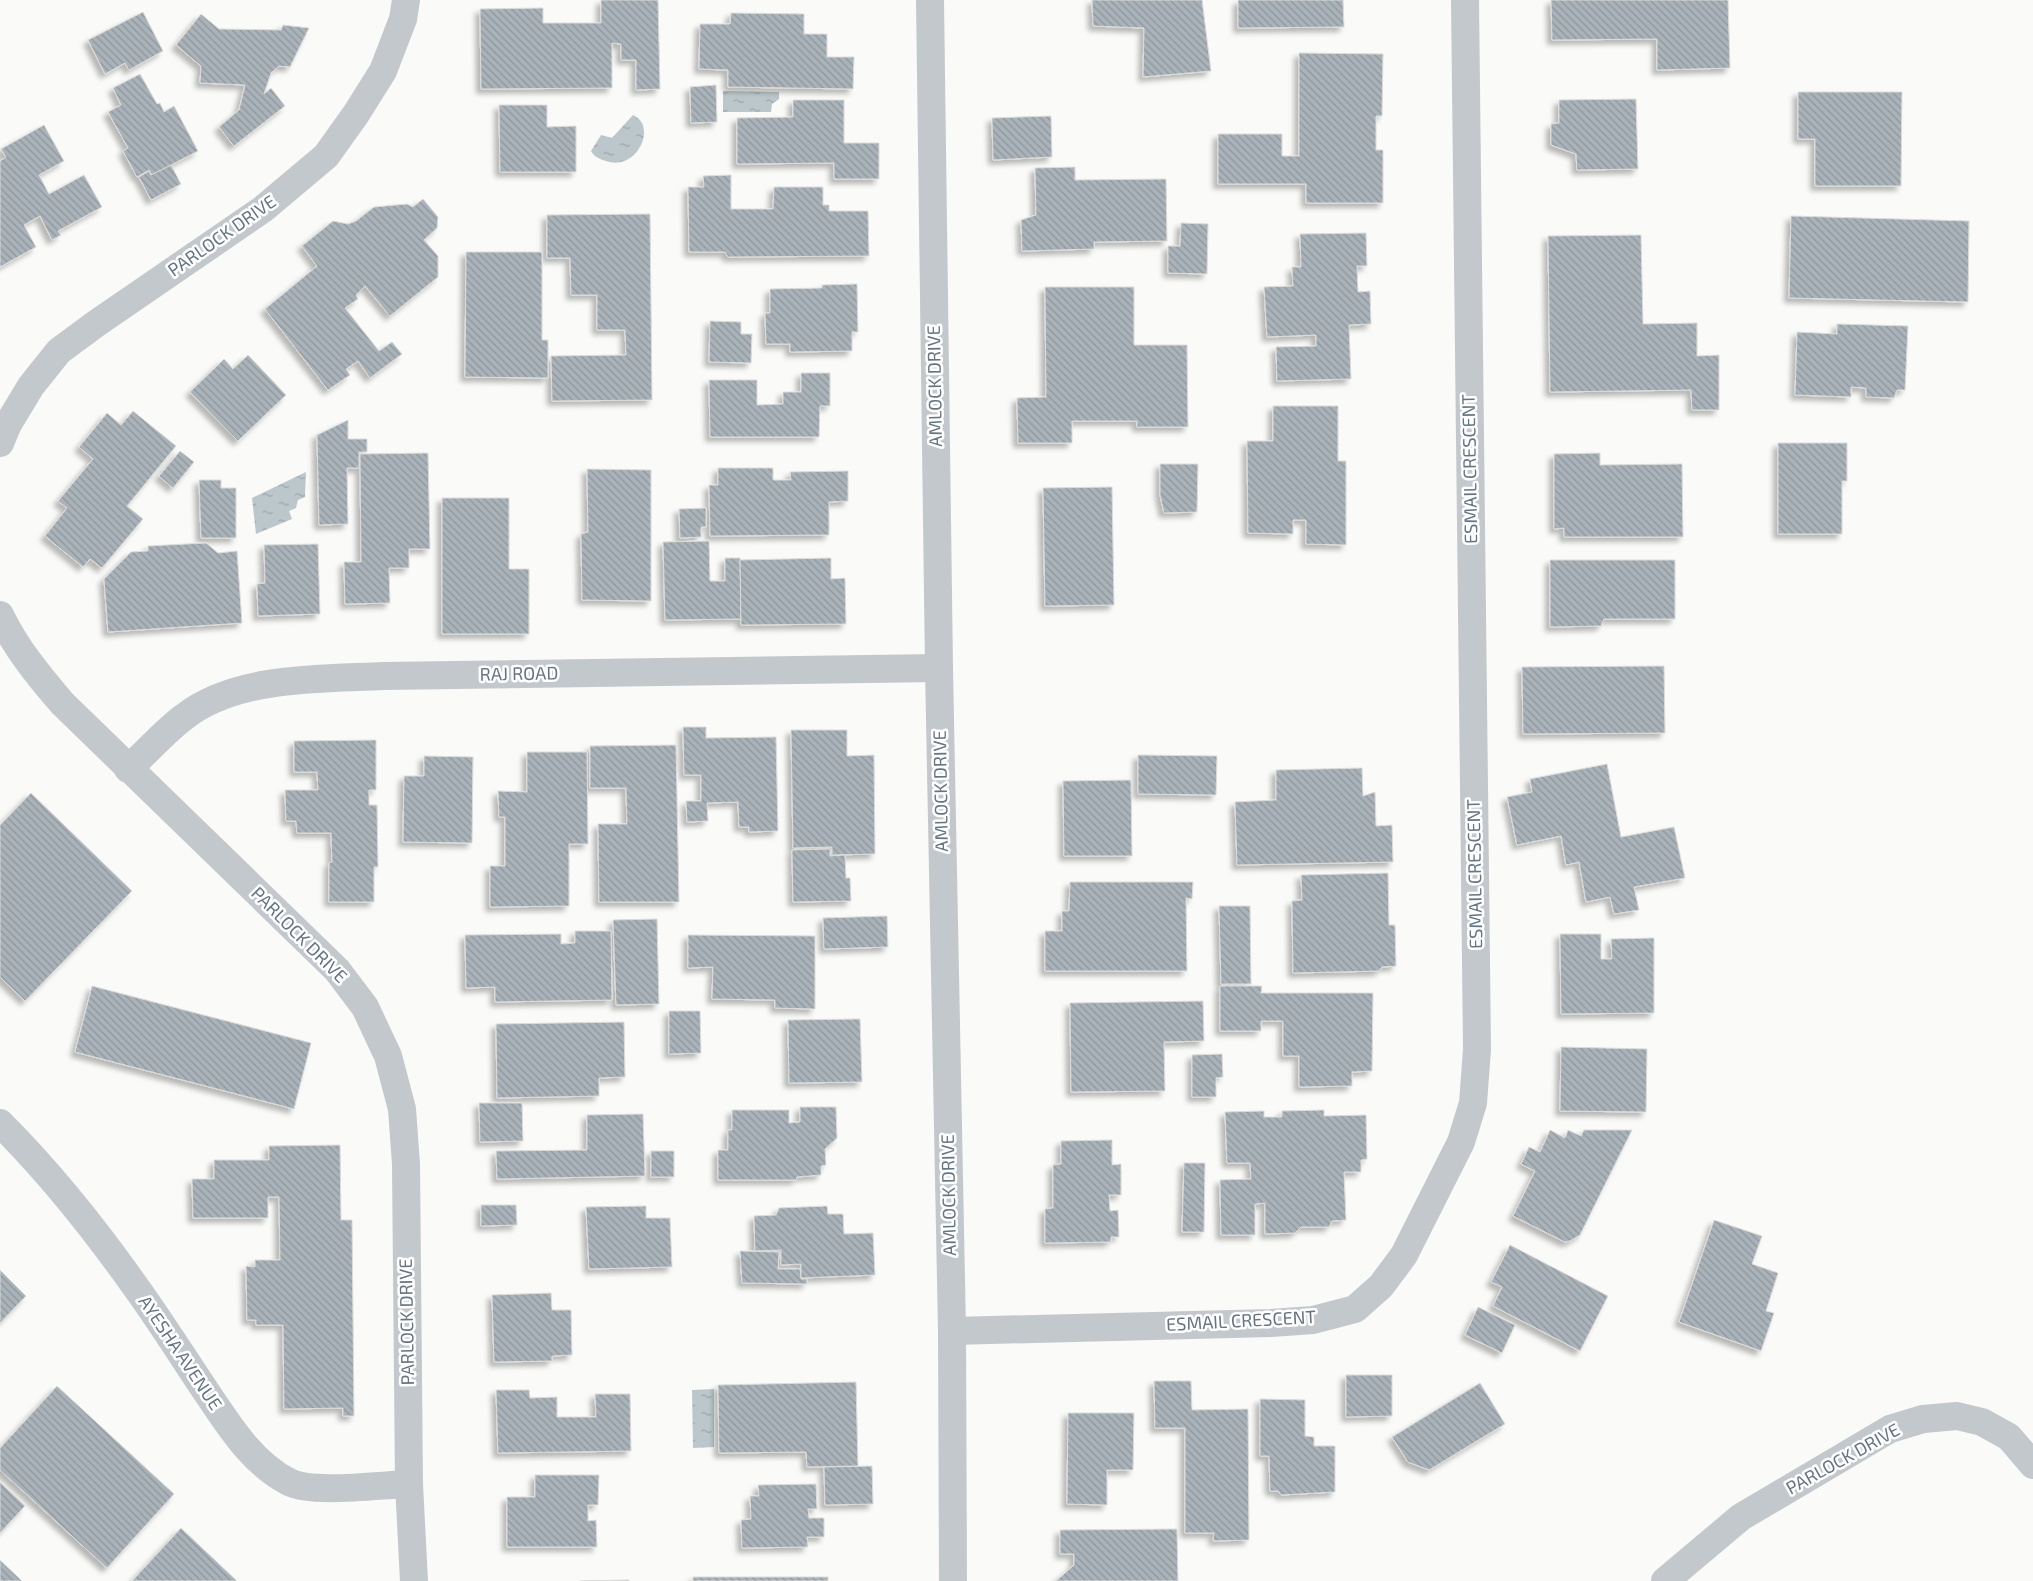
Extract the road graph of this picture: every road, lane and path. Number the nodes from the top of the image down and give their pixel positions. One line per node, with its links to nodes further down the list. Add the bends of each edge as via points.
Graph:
1 (406, 0): 4 (street, PARLOCK DRIVE, via 403,19 383,71 326,156 263,209 60,352 31,386)
2 (930, 0): 6 (street, AMLOCK DRIVE)
3 (1465, 0): 9 (street, ESMAIL CRESCENT, via 1477,1049 1473,1103 1460,1142 1404,1255 1381,1286 1355,1308 1313,1320 1271,1323)
4 (0, 443)
5 (0, 616): 7 (street, PARLOCK DRIVE, via 11,639 34,671)
6 (939, 668): 7 (street, RAJ ROAD, via 302,680 244,689 212,700 185,716); 9 (street, AMLOCK DRIVE)
7 (128, 769): 11 (street, PARLOCK DRIVE, via 337,970 365,1007 388,1056 402,1108 406,1164)
8 (0, 1123): 11 (street, AYESHA AVENUE, via 33,1156 89,1223 232,1429 270,1470 290,1483 308,1489)
9 (952, 1331): 13 (street, AMLOCK DRIVE)
10 (2033, 1465): 14 (street, PARLOCK DRIVE, via 2009,1437 1982,1422 1957,1416 1923,1419 1890,1429 1741,1517)
11 (409, 1484): 12 (street, PARLOCK DRIVE)
12 (414, 1581)
13 (953, 1581)
14 (1665, 1581)

